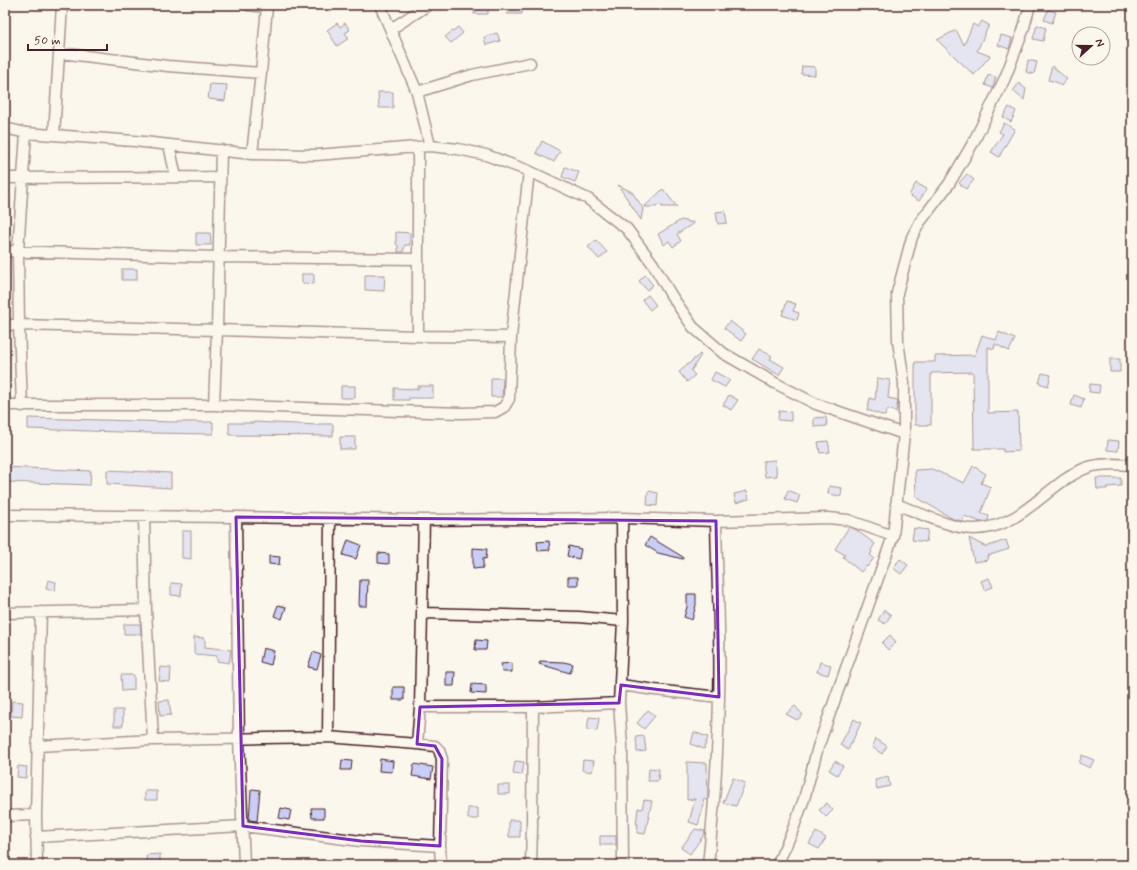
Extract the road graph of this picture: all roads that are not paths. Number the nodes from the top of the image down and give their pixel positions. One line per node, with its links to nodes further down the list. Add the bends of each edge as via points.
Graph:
1 (62, 5): 8 (street)
2 (248, 5): 6 (street)
3 (380, 5): 7 (street)
4 (428, 5): 7 (street)
5 (1030, 5): 37 (street, via 1005,78 973,143 949,184 920,222 912,237 897,293 898,341 904,383)
6 (266, 6): 10 (street)
7 (391, 29): 11 (street)
8 (60, 53): 10 (street, via 168,66); 14 (street)
9 (530, 63): 11 (street, via 472,74)
10 (261, 73): 19 (street)
11 (417, 92): 16 (street)
12 (5, 128): 13 (street)
13 (26, 132): 14 (street); 24 (street)
14 (54, 134): 15 (street)
15 (169, 145): 18 (street); 21 (street)
16 (430, 146): 17 (street); 20 (street, via 486,155)
17 (418, 147): 19 (street, via 316,155); 28 (street)
18 (220, 150): 19 (street); 22 (street)
19 (252, 154)
20 (529, 171): 33 (street); 37 (street, via 588,199 627,229 653,264 693,327 723,353 816,404)
21 (176, 177): 22 (street); 24 (street)
22 (220, 177): 27 (street)
23 (5, 178): 24 (street)
24 (22, 179): 26 (street)
25 (5, 251): 26 (street)
26 (18, 251): 27 (street); 30 (street)
27 (218, 257): 28 (street); 31 (street)
28 (418, 259): 32 (street)
29 (5, 325): 30 (street)
30 (19, 325): 31 (street); 36 (street)
31 (217, 330): 32 (street); 35 (street)
32 (418, 336): 33 (street)
33 (511, 337): 35 (street, via 509,399 504,407 495,412)
34 (5, 405): 36 (street)
35 (214, 405): 36 (street)
36 (22, 406)
37 (904, 434): 39 (street)
38 (1132, 465): 39 (street, via 1092,466 1066,479 1022,514 1007,522 974,529 955,526)
39 (896, 504): 47 (street)
40 (5, 515): 41 (street)
41 (144, 516): 42 (street); 48 (street)
42 (236, 517): 43 (street); 59 (street)
43 (330, 518): 45 (street); 58 (street)
44 (622, 518): 45 (street); 46 (street); 52 (street)
45 (424, 520): 51 (street)
46 (716, 521): 47 (street, via 828,518 848,520); 54 (street)
47 (893, 536): 74 (street, via 818,747 804,798)
48 (146, 610): 50 (street); 60 (street)
49 (5, 612): 50 (street)
50 (41, 612): 62 (street)
51 (422, 613): 52 (street, via 571,616); 57 (street)
52 (624, 621): 53 (street)
53 (621, 685): 54 (street); 55 (street)
54 (719, 697): 73 (street, via 715,803)
55 (619, 703): 56 (street); 72 (street)
56 (533, 706): 57 (street); 71 (street)
57 (420, 707): 61 (street)
58 (328, 737): 59 (street); 61 (street)
59 (239, 739): 60 (street); 65 (street)
60 (153, 740): 62 (street)
61 (417, 744): 67 (street, via 434,746 439,750 442,759)
62 (37, 746): 63 (street)
63 (36, 815): 64 (street); 66 (street)
64 (5, 816)
65 (243, 826): 66 (street); 67 (street, via 361,841); 69 (street)
66 (36, 837): 68 (street)
67 (440, 846): 70 (street)
68 (37, 865)
69 (244, 865)
70 (441, 865)
71 (531, 865)
72 (623, 865)
73 (708, 865)
74 (777, 865)

